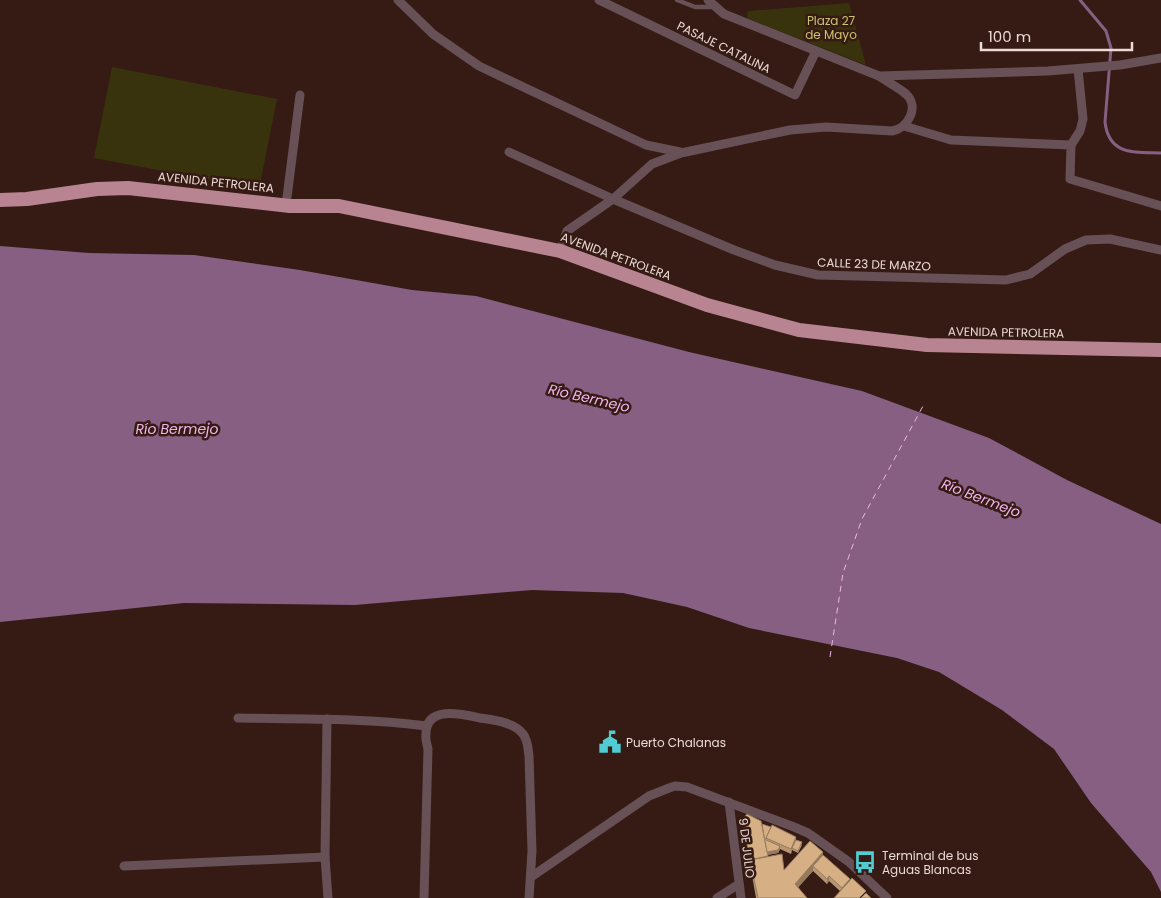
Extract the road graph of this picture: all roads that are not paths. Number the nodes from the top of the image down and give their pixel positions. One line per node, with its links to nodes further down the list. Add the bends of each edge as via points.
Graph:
1 (398, 0): 14 (street, via 433,34 479,66 646,145)
2 (599, 0): 6 (street, PASAJE CATALINA, via 795,95)
3 (677, 0): 5 (lane, via 695,7)
4 (708, 0): 5 (street)
5 (715, 7): 6 (street, via 724,14)
6 (816, 51): 9 (street)
7 (1161, 58): 8 (street)
8 (1078, 69): 9 (street); 12 (street, via 1083,119)
9 (879, 76): 11 (street, via 909,98 912,112)
10 (300, 95): 17 (street)
11 (904, 126): 12 (street, via 951,140); 14 (street, via 892,131 826,127 790,130)
12 (1071, 145): 18 (street, via 1070,179)
13 (509, 152): 15 (street, CALLE 23 DE MARZO)
14 (681, 153): 15 (street, via 652,164)
15 (613, 199): 19 (street, CALLE 23 DE MARZO, via 742,253 818,275 1006,280 1030,274 1065,249 1086,240 1110,239); 20 (street, via 567,231)
16 (0, 200): 17 (highway, AVENIDA PETROLERA, via 128,188)
17 (286, 205): 20 (highway, AVENIDA PETROLERA, via 339,206)
18 (1161, 206)
19 (1161, 250)
20 (560, 251): 21 (highway, AVENIDA PETROLERA, via 707,305 799,330 927,345)
21 (1161, 350)
22 (238, 718): 23 (street)
23 (328, 719): 24 (street); 26 (street)
24 (427, 726): 28 (street, via 432,718 449,713 498,721 523,734 529,756); 31 (street)
25 (729, 802): 28 (street, via 681,786 661,790 626,810); 29 (street, 9 DE JULIO); 35 (street, via 808,833 849,862)
26 (325, 858): 27 (street); 30 (street)
27 (124, 866)
28 (531, 877): 32 (street)
29 (739, 884): 33 (street); 34 (street, 9 DE JULIO)
30 (328, 898)
31 (424, 898)
32 (529, 898)
33 (717, 898)
34 (741, 898)
35 (887, 898)

